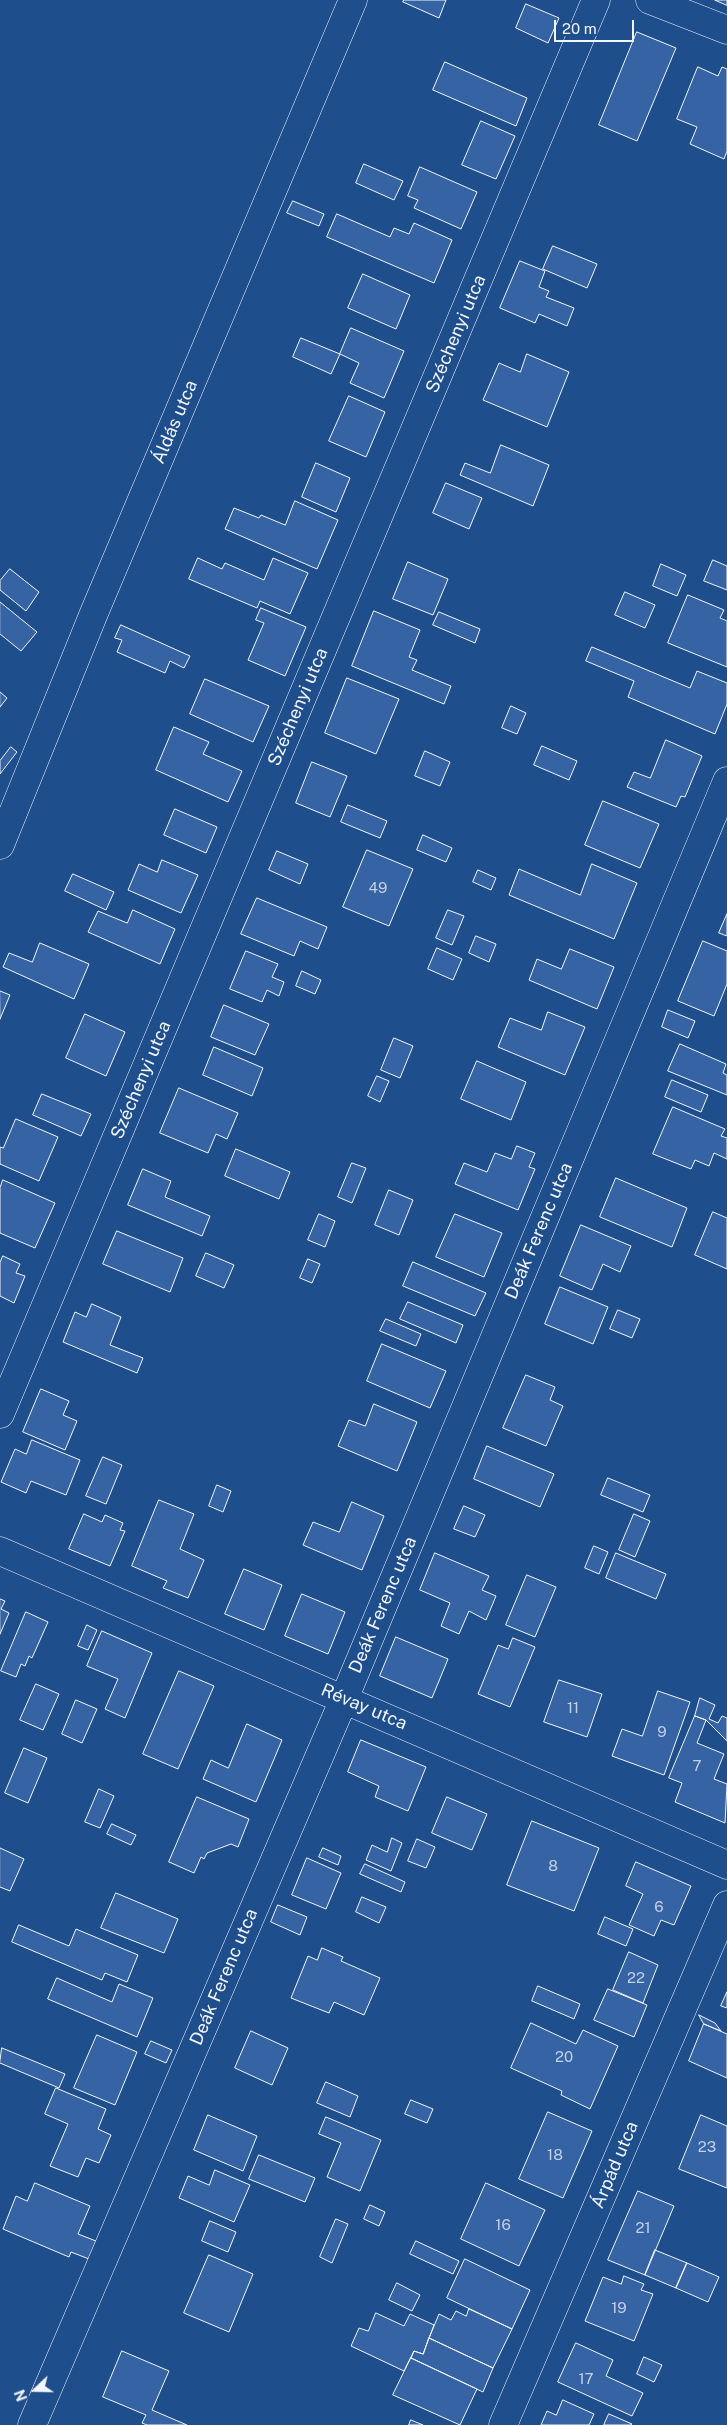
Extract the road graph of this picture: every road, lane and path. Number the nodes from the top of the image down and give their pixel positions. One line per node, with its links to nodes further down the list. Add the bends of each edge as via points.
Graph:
1 (353, 0): 6 (street, Áldás utca, via 94,613)
2 (596, 0): 7 (street, Széchenyi utca)
3 (650, 0): 4 (street)
4 (727, 30)
5 (727, 781): 9 (street, Deák Ferenc utca)
6 (0, 845)
7 (0, 1414)
8 (0, 1550): 9 (street, Révay utca)
9 (344, 1699): 10 (street, Révay utca); 12 (street, Deák Ferenc utca)
10 (727, 1865)
11 (727, 1905): 13 (street, Árpád utca)
12 (32, 2425)
13 (503, 2425)

